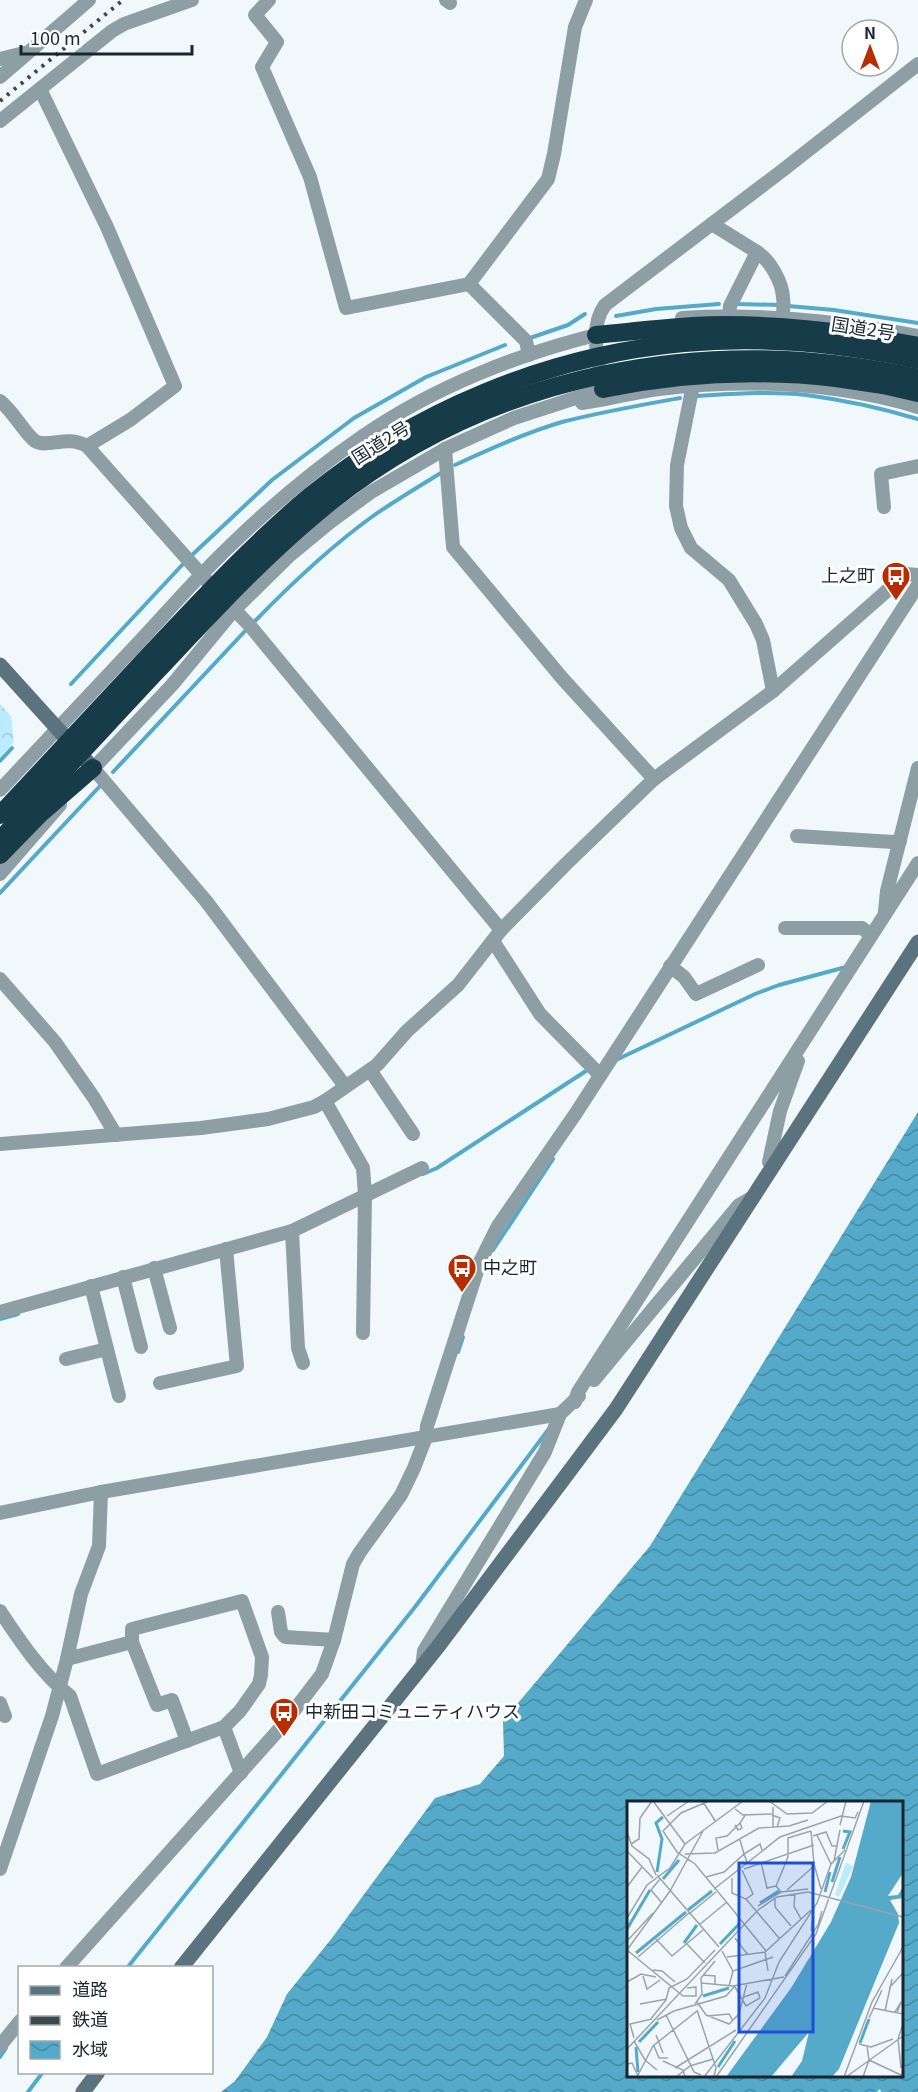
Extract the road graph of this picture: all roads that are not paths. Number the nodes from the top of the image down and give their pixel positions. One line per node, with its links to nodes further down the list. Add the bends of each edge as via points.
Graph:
1 (89, 0): 5 (street)
2 (192, 0): 9 (street, via 112,31)
3 (269, 0): 13 (street, via 255,15 277,42 262,67 310,177 346,308)
4 (586, 0): 13 (street, via 575,27 548,179)
5 (28, 52): 6 (street); 8 (street)
6 (0, 59)
7 (918, 64): 11 (street)
8 (0, 76)
9 (40, 89): 10 (street); 27 (street, via 175,386)
10 (0, 121)
11 (712, 224): 12 (street); 16 (street, via 605,305 596,322)
12 (757, 252): 14 (street, via 770,265 781,290); 15 (street, via 730,306)
13 (469, 284): 19 (street, via 526,341)
14 (783, 309): 15 (street); 17 (street)
15 (729, 316): 16 (street, via 653,321)
16 (596, 335): 18 (highway, via 693,326 790,327); 19 (street); 23 (street)
17 (918, 336)
18 (918, 346)
19 (530, 355): 31 (street, via 445,390 364,435 293,490)
20 (918, 360): 42 (highway, 国道2号, bridge, via 813,343 683,343 636,349 548,370 426,420 346,469 272,530 200,601)
21 (918, 379): 25 (street); 44 (highway, 国道2号, bridge, via 801,360 684,361 636,367 552,387 510,400 432,436 355,484 284,541 211,613)
22 (693, 385): 25 (street, via 811,387); 26 (street); 36 (street, via 677,465 676,506 681,528 691,548 729,580 756,624)
23 (603, 389): 25 (highway, bridge, via 708,374 778,373 836,378); 26 (street)
24 (0, 401): 27 (street, via 34,441 43,444 72,440)
25 (916, 402)
26 (548, 406): 28 (street)
27 (87, 446): 31 (street)
28 (445, 449): 34 (street, via 371,492 330,522); 40 (street, via 453,547 562,678)
29 (918, 466): 30 (street, via 881,474)
30 (884, 507)
31 (201, 575): 34 (street); 37 (street)
32 (918, 575): 36 (street, via 906,574)
33 (918, 585): 55 (street)
34 (234, 610): 38 (street, via 172,685); 52 (street, via 370,768)
35 (0, 665): 37 (street)
36 (773, 692): 40 (street)
37 (57, 729): 38 (street); 41 (street)
38 (93, 768): 46 (highway); 48 (street); 60 (street, via 206,901)
39 (918, 768): 45 (street)
40 (654, 779): 52 (street)
41 (0, 790)
42 (0, 815)
43 (797, 836): 45 (street)
44 (0, 840)
45 (900, 841): 49 (street)
46 (0, 855)
47 (918, 863): 49 (street)
48 (0, 874)
49 (885, 916): 51 (street)
50 (785, 928): 51 (street, via 862,928)
51 (869, 934): 57 (street)
52 (497, 936): 58 (street, via 458,985); 59 (street, via 540,1014)
53 (918, 942): 65 (street)
54 (758, 965): 55 (street, via 696,994)
55 (670, 966): 59 (street)
56 (0, 979): 63 (street, via 55,1042)
57 (803, 1042): 65 (street, via 780,1111 769,1162); 83 (street)
58 (370, 1070): 60 (street); 62 (street)
59 (600, 1075): 85 (street, via 498,1227 480,1262)
60 (345, 1086): 61 (street)
61 (325, 1101): 63 (street, via 268,1119); 68 (street, via 363,1168)
62 (413, 1134)
63 (116, 1135): 64 (street)
64 (0, 1144)
65 (772, 1165): 67 (street)
66 (422, 1168): 68 (street)
67 (753, 1197): 83 (street, via 739,1204); 93 (street, via 616,1409)
68 (365, 1200): 69 (street); 76 (street)
69 (292, 1235): 70 (street); 80 (street, via 298,1348)
70 (226, 1253): 71 (street); 81 (street, via 237,1366)
71 (155, 1272): 72 (street); 75 (street)
72 (124, 1281): 73 (street); 77 (street)
73 (92, 1290): 74 (street); 78 (street)
74 (0, 1312)
75 (170, 1328)
76 (363, 1333)
77 (141, 1347)
78 (107, 1349): 79 (street); 82 (street)
79 (66, 1359)
80 (303, 1363)
81 (160, 1383)
82 (119, 1396)
83 (574, 1402): 84 (street)
84 (560, 1414): 85 (street); 93 (street, via 545,1452 424,1651)
85 (426, 1437): 86 (street); 90 (street, via 401,1495 353,1564)
86 (101, 1492): 87 (street); 92 (street, via 99,1546 81,1594)
87 (0, 1513)
88 (0, 1611): 94 (street, via 23,1646)
89 (278, 1612): 90 (street, via 285,1637)
90 (334, 1640): 99 (street, via 322,1674)
91 (132, 1642): 92 (street); 97 (street, via 132,1629 242,1601 262,1656 261,1675 240,1711); 98 (street, via 157,1705 172,1700)
92 (67, 1659): 94 (street)
93 (422, 1667): 102 (street)
94 (60, 1689): 98 (street, via 70,1696 97,1774); 100 (street)
95 (0, 1703): 96 (street)
96 (5, 1716)
97 (224, 1727): 98 (street); 99 (street)
98 (187, 1741)
99 (241, 1773): 101 (street)
100 (0, 1869)
101 (68, 1966)
102 (184, 1966)
103 (18, 2024): 104 (street)
104 (0, 2046)
105 (97, 2074): 106 (street)
106 (83, 2092)

